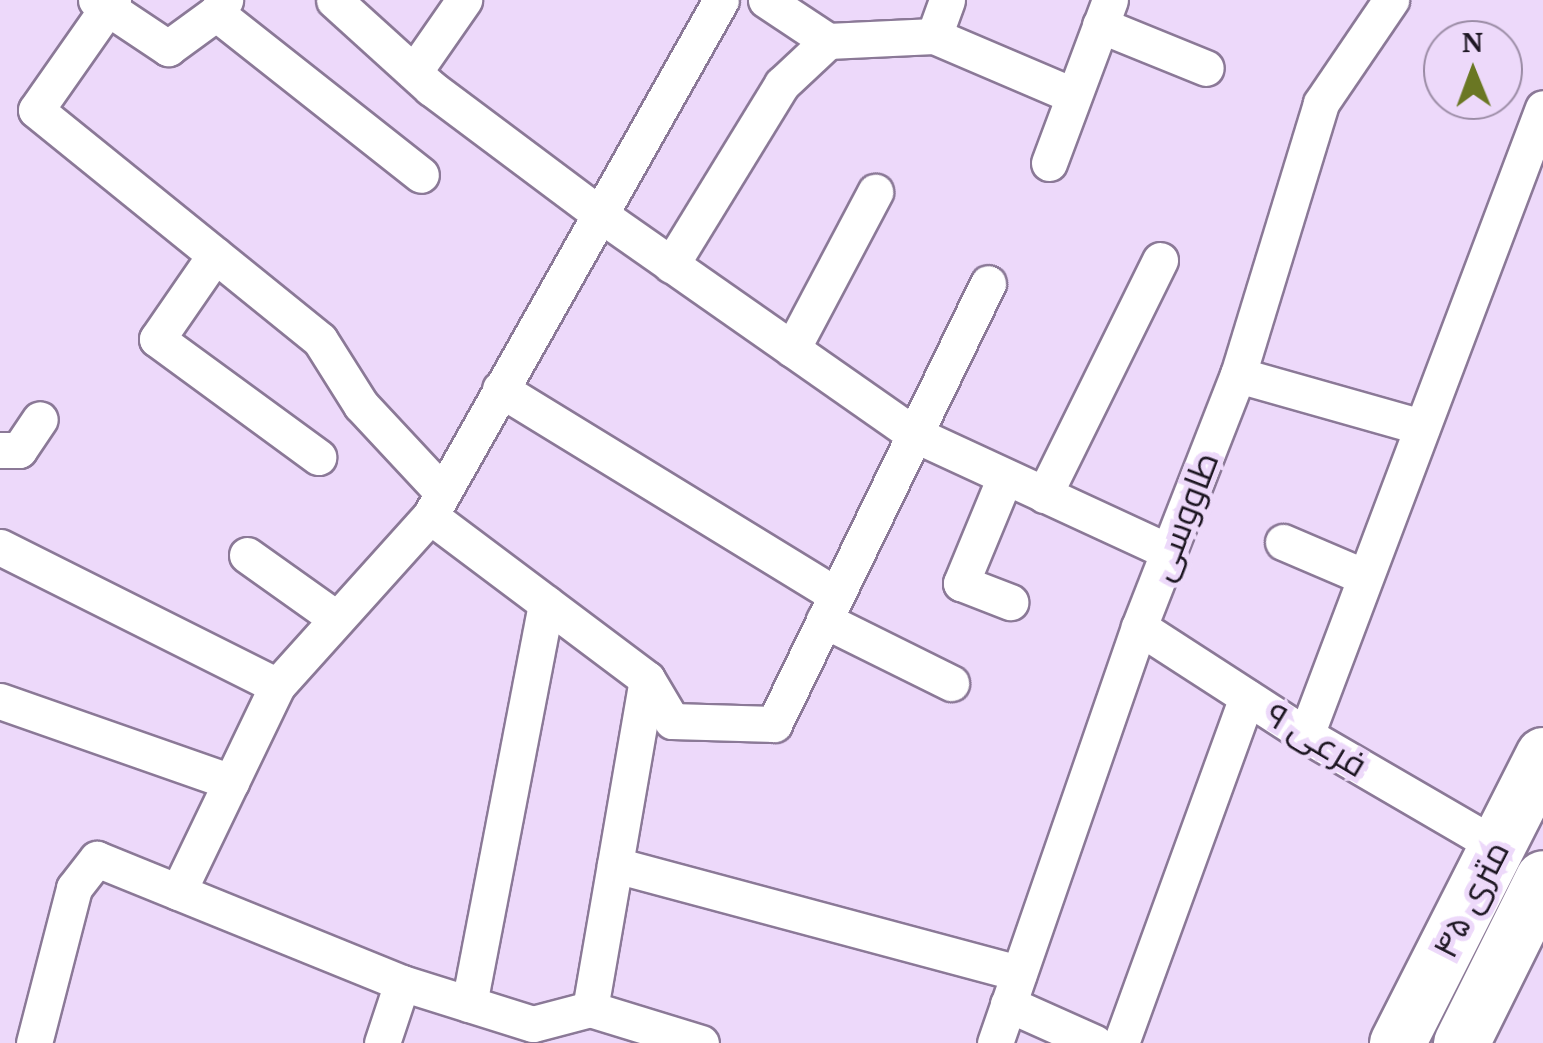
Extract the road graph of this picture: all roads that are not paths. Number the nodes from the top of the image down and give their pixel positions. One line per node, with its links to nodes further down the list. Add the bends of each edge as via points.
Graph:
1 (334, 0): 13 (street)
2 (464, 0): 13 (street)
3 (721, 0): 19 (street)
4 (766, 0): 11 (street)
5 (947, 0): 10 (street)
6 (1391, 0): 25 (street, طاووسی, via 1320,104)
7 (105, 2): 8 (street, via 168,48); 20 (street, via 36,110)
8 (220, 6): 17 (street)
9 (1104, 12): 12 (street); 14 (street)
10 (934, 36): 11 (street); 14 (street)
11 (828, 40): 22 (street, via 782,84)
12 (1206, 68)
13 (414, 72): 19 (street)
14 (1072, 95): 16 (street)
15 (1543, 108): 28 (street)
16 (1049, 163)
17 (421, 175)
18 (875, 192): 24 (street)
19 (598, 213): 22 (street); 26 (street)
20 (215, 255): 31 (street, via 156,340); 34 (street, via 320,340)
21 (1160, 260): 33 (street)
22 (671, 265): 24 (street)
23 (988, 283): 29 (street)
24 (792, 349): 29 (street)
25 (1238, 375): 28 (street); 37 (street, طاووسی)
26 (500, 390): 34 (street); 42 (street)
27 (40, 419): 30 (street, via 19,450)
28 (1422, 426): 39 (street)
29 (914, 434): 32 (street); 42 (street)
30 (0, 450)
31 (318, 458)
32 (1005, 477): 33 (street); 40 (street, via 961,583)
33 (1044, 496): 37 (street)
34 (436, 505): 41 (street); 43 (street)
35 (1283, 542): 39 (street)
36 (0, 547): 47 (street)
37 (1168, 552): 44 (street, طاووسی)
38 (247, 555): 43 (street)
39 (1365, 577): 50 (street)
40 (1010, 602)
41 (546, 603): 45 (street); 59 (street)
42 (830, 608): 45 (street, via 774,724 672,721); 46 (street)
43 (337, 620): 47 (street)
44 (1139, 627): 48 (street, فرعی ۹); 58 (street, طاووسی)
45 (647, 679): 54 (street)
46 (951, 683)
47 (277, 686): 52 (street)
48 (1247, 697): 50 (street, فرعی ۹); 67 (street)
49 (0, 702): 52 (street)
50 (1306, 734): 53 (street, فرعی ۹)
51 (1543, 755): 53 (main road, ۴۵ متری)
52 (231, 782): 56 (street)
53 (1497, 846): 68 (main road, ۴۵ متری)
54 (615, 866): 58 (street); 60 (street)
55 (1543, 878): 69 (main road, ۴۵ متری)
56 (178, 892): 57 (street); 62 (street, via 97,859 74,888)
57 (402, 983): 59 (street); 63 (street)
58 (1014, 988): 65 (street, طاووسی); 66 (street)
59 (469, 1004): 61 (street)
60 (590, 1010): 61 (street); 64 (street)
61 (534, 1034)
62 (34, 1043)
63 (382, 1043)
64 (702, 1043)
65 (994, 1043)
66 (1095, 1043)
67 (1121, 1043)
68 (1397, 1043)
69 (1461, 1043)

